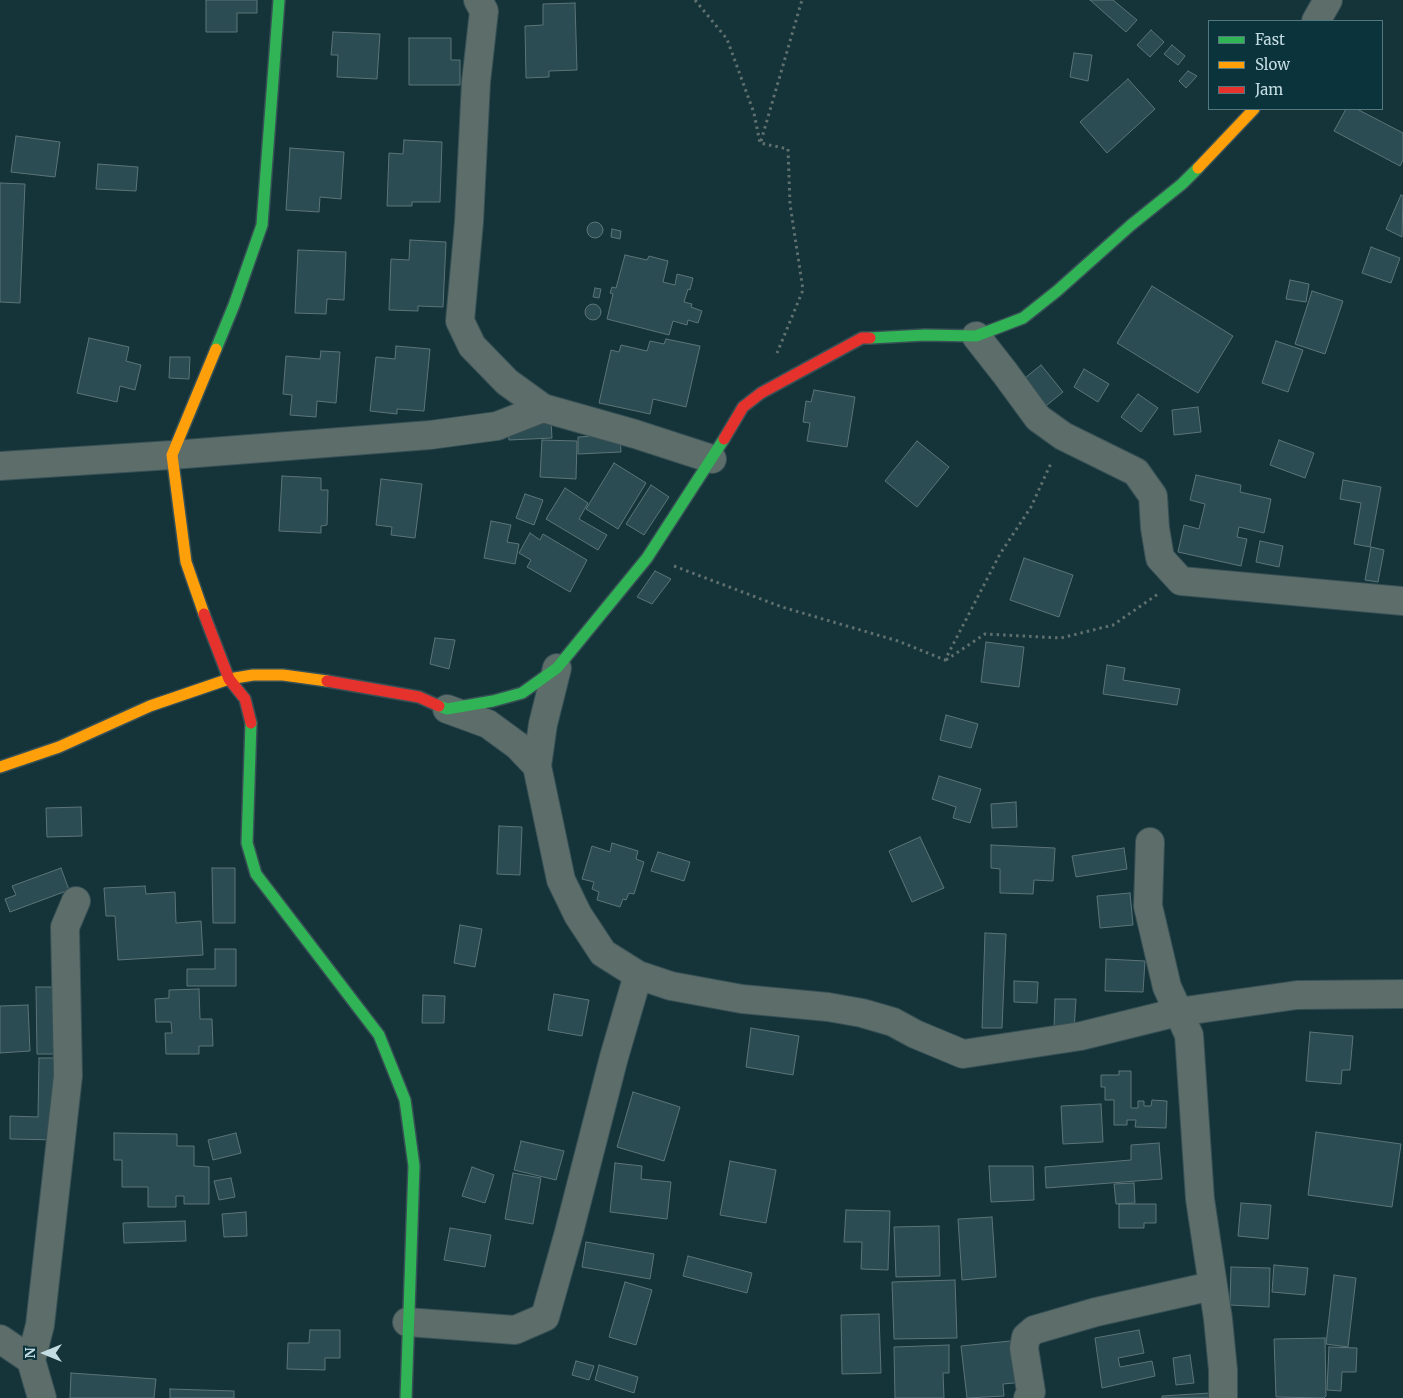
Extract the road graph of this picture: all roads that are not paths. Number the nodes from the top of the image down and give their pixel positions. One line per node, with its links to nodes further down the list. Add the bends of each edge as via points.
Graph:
1 (279, 0): 8 (street, via 262,225 234,305)
2 (478, 0): 7 (street, via 484,11 460,321 472,346 507,382)
3 (1328, 0): 4 (street)
4 (1317, 20)
5 (1253, 110): 6 (street, via 1182,184 1057,291 1023,318)
6 (976, 336): 9 (street, via 862,338 761,393 743,408); 11 (street, via 1038,418 1063,436 1136,472 1153,496 1160,558 1181,581)
7 (543, 408): 8 (street, via 497,426 430,435); 9 (street)
8 (172, 455): 10 (street); 13 (street, via 186,562)
9 (712, 459): 12 (street, via 647,558)
10 (0, 466)
11 (1403, 602)
12 (556, 668): 14 (street, via 522,693); 15 (street)
13 (229, 679): 14 (street, via 254,675 317,679 419,697); 16 (street, via 150,706 59,747); 23 (street, via 245,699 252,725 247,843 256,874 379,1035 405,1100 414,1166)
14 (447, 709): 15 (street, via 488,724 518,746)
15 (537, 766): 19 (street, via 561,880 578,915 603,953)
16 (0, 768)
17 (1150, 842): 21 (street, via 1148,906 1161,966)
18 (76, 901): 25 (street, via 65,927 68,1076 40,1325)
19 (638, 975): 21 (street, via 704,993 828,1006 862,1013 893,1022 963,1054 1081,1036); 23 (street, via 545,1317 514,1330)
20 (1403, 994): 21 (street, via 1297,995)
21 (1178, 1012): 22 (street, via 1189,1035 1200,1199)
22 (1212, 1286): 28 (street, via 1096,1312 1034,1330 1026,1337 1024,1348 1031,1392); 29 (street, via 1224,1370)
23 (407, 1322): 27 (street)
24 (0, 1339): 25 (street)
25 (31, 1360): 26 (street)
26 (42, 1398)
27 (406, 1398)
28 (1028, 1398)
29 (1224, 1398)

